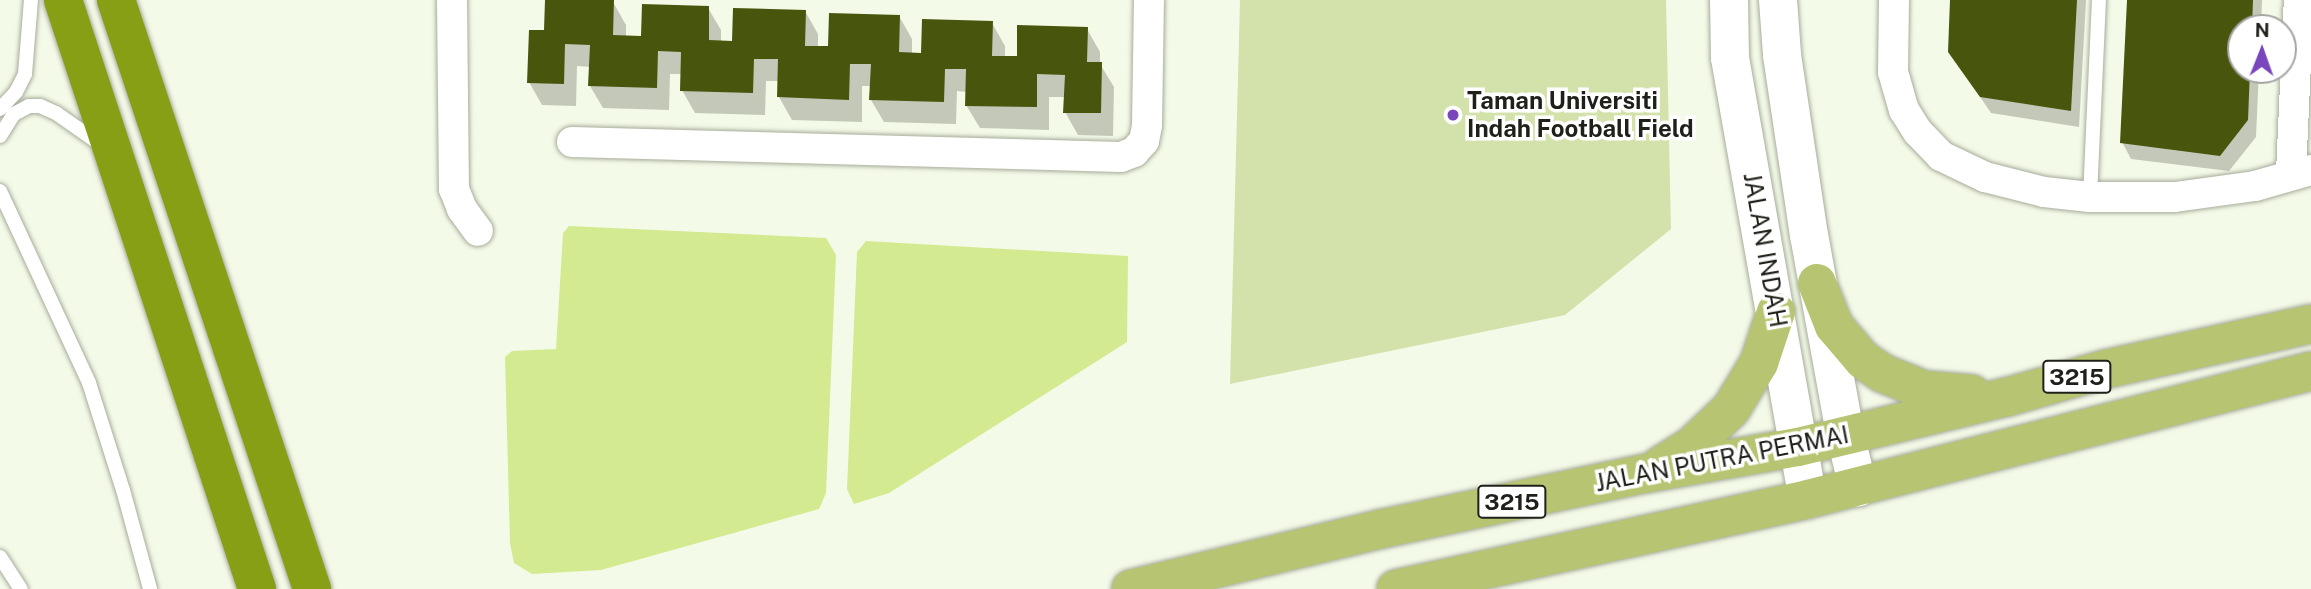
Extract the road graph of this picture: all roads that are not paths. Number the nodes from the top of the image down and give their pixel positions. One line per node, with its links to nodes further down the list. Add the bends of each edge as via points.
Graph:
1 (31, 0): 11 (lane, via 25,74)
2 (63, 0): 14 (highway)
3 (116, 0): 30 (highway)
4 (452, 0): 18 (street, via 454,189)
5 (1149, 0): 13 (street, via 1147,125 1144,141 1121,157)
6 (1729, 0): 20 (street, JALAN INDAH, via 1730,58)
7 (1778, 0): 19 (street, JALAN INDAH, via 1782,55)
8 (1894, 0): 17 (street, via 1893,72 1905,110 1941,156 1985,177 2044,192)
9 (2099, 0): 17 (lane)
10 (2299, 0): 15 (street)
11 (0, 109)
12 (0, 136): 14 (lane, via 14,114 40,106)
13 (572, 142)
14 (115, 155): 33 (highway)
15 (2301, 172): 17 (street, via 2255,186 2175,197)
16 (0, 191): 32 (lane, via 89,383)
17 (2090, 197)
18 (478, 231)
19 (1817, 284): 23 (main road, via 1834,326 1863,360 1882,373 1924,390); 24 (street, JALAN INDAH)
20 (1776, 312): 25 (street, JALAN INDAH); 26 (main road, via 1759,363 1731,409 1691,447)
21 (2311, 324): 23 (main road, JALAN PUTRA PERMAI / 3215, via 2106,369)
22 (2311, 370): 27 (main road, 3215)
23 (2007, 397): 24 (main road, JALAN PUTRA PERMAI / 3215)
24 (1845, 434): 25 (main road, JALAN PUTRA PERMAI / 3215); 27 (street, JALAN INDAH)
25 (1798, 447): 26 (main road, JALAN PUTRA PERMAI / 3215); 28 (street, JALAN INDAH)
26 (1643, 474): 34 (main road, JALAN PUTRA PERMAI / 3215, via 1381,529)
27 (1858, 487): 28 (main road, 3215)
28 (1808, 499): 35 (main road, 3215)
29 (0, 557): 31 (lane)
30 (314, 580)
31 (21, 589)
32 (150, 589)
33 (257, 589)
34 (1131, 589)
35 (1396, 589)

